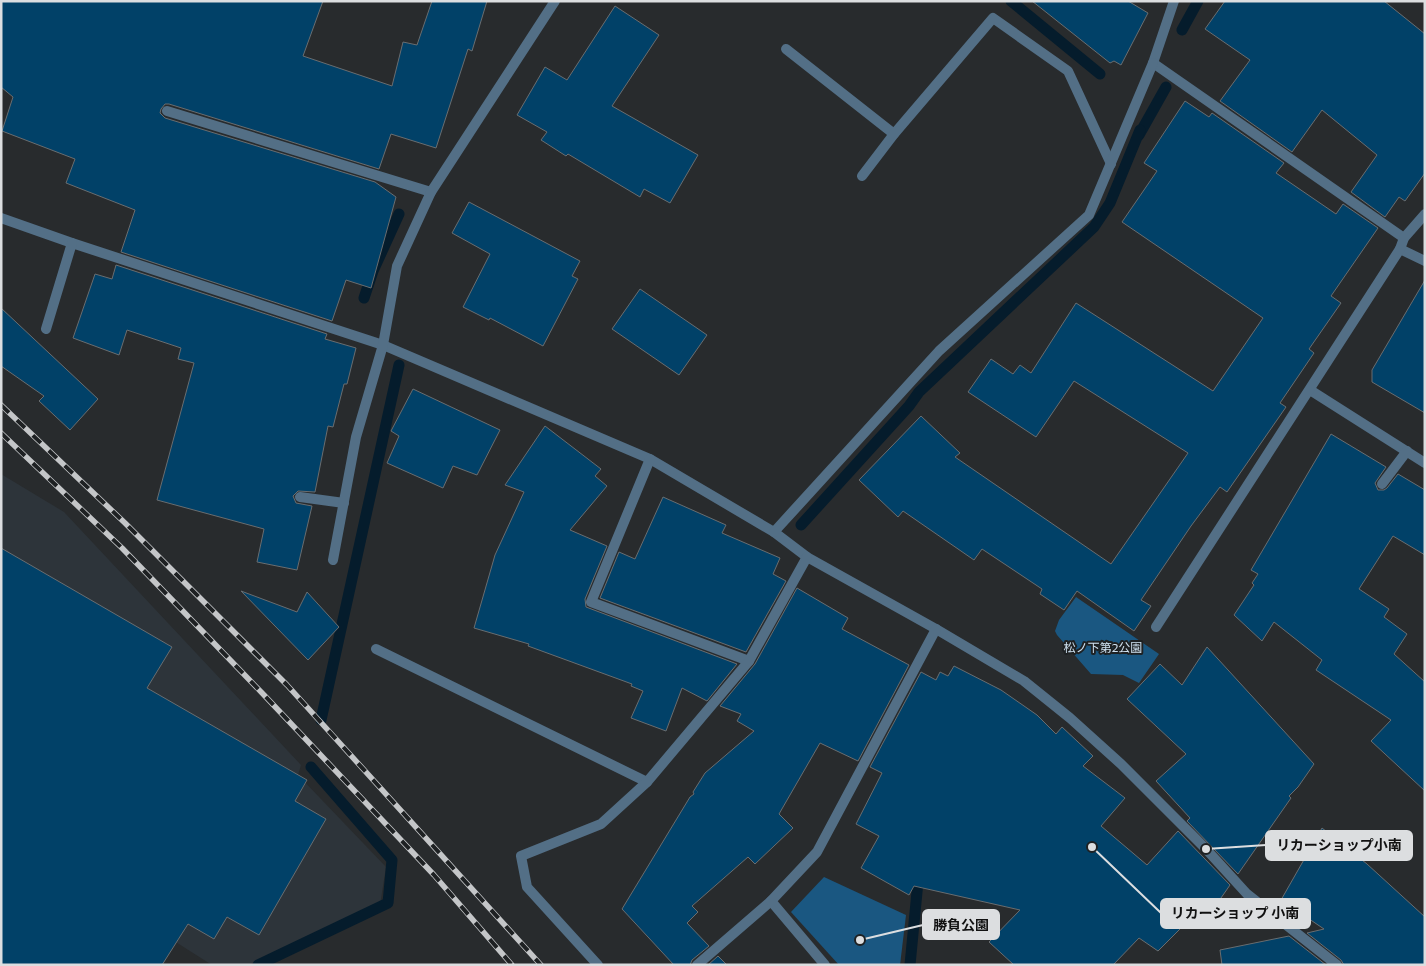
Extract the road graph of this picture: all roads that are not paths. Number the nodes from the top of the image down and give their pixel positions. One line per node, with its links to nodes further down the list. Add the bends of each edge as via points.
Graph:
1 (554, 1): 9 (street)
2 (1174, 1): 4 (street)
3 (786, 49): 6 (street)
4 (1153, 63): 7 (street); 12 (street)
5 (167, 110): 9 (street)
6 (894, 134): 7 (street, via 993,18 1068,71); 8 (street)
7 (1111, 164): 25 (street, via 1089,215 939,351)
8 (862, 176)
9 (431, 192): 17 (street, via 397,266)
10 (1425, 214): 12 (street)
11 (1, 218): 13 (street)
12 (1404, 238): 14 (street)
13 (72, 243): 16 (street); 17 (street)
14 (1400, 249): 15 (street); 18 (street)
15 (1425, 261)
16 (46, 329)
17 (383, 345): 20 (street); 24 (street, via 356,437)
18 (1310, 390): 19 (street); 28 (street)
19 (1407, 451): 21 (street); 22 (street)
20 (650, 459): 25 (street); 31 (street, via 591,602)
21 (1425, 462)
22 (1382, 484)
23 (300, 497): 24 (street)
24 (344, 503): 27 (street)
25 (774, 532): 26 (street)
26 (807, 557): 29 (street); 31 (street)
27 (333, 560)
28 (1156, 628)
29 (936, 630): 33 (street, via 817,852); 37 (street, via 1024,681 1070,718 1206,849 1247,894)
30 (376, 649): 32 (street)
31 (749, 661): 32 (street)
32 (647, 782): 34 (street, via 601,824 521,856 527,887)
33 (771, 901): 35 (street); 36 (street)
34 (598, 965)
35 (697, 965)
36 (825, 965)
37 (1337, 965)

